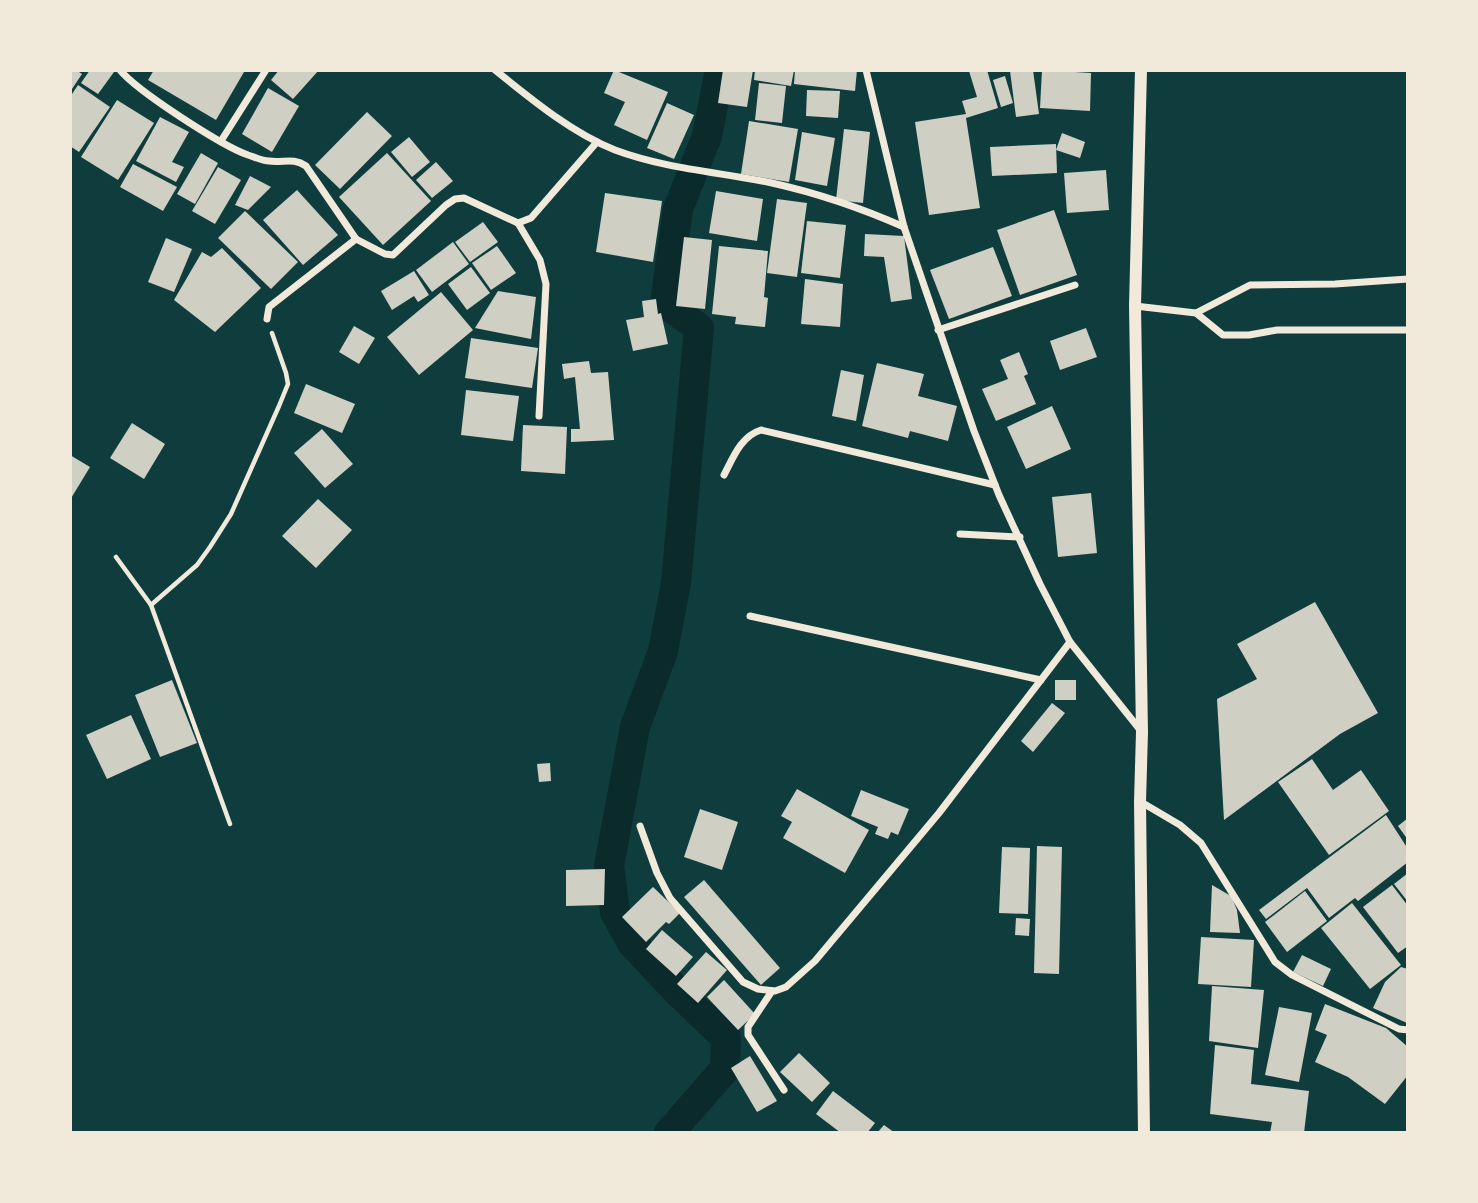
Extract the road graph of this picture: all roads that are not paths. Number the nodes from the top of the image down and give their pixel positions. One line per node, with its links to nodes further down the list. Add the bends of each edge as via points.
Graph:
1 (120, 70): 6 (street)
2 (266, 70): 6 (street)
3 (495, 70): 7 (street)
4 (866, 70): 9 (street)
5 (1141, 70): 13 (street)
6 (221, 141): 10 (street, via 269,161 298,161 306,166)
7 (597, 142): 8 (street, via 531,218); 9 (street, via 661,165 774,184 830,199)
8 (518, 223): 10 (street, via 464,198 446,205 393,255); 18 (street, via 540,260 546,284)
9 (904, 227): 16 (street)
10 (356, 239): 15 (street, via 269,307)
11 (1408, 279): 14 (street, via 1250,285)
12 (1075, 285): 16 (street)
13 (1135, 306): 14 (street); 26 (street)
14 (1196, 313): 17 (street, via 1223,335 1277,330)
15 (267, 319)
16 (938, 330): 20 (street)
17 (1408, 330)
18 (539, 416)
19 (724, 475): 20 (street, via 738,448 761,430)
20 (995, 485): 22 (street)
21 (960, 534): 22 (street)
22 (1020, 537): 24 (street)
23 (750, 616): 25 (street)
24 (1070, 642): 25 (street); 26 (street)
25 (1041, 680): 29 (street, via 939,813 816,961 786,987)
26 (1142, 732): 27 (street)
27 (1140, 802): 30 (street, via 1201,843 1275,962 1292,975); 32 (street)
28 (640, 826): 29 (street, via 670,898 743,982)
29 (772, 991): 31 (street, via 748,1027 748,1035)
30 (1408, 1030)
31 (783, 1090)
32 (1144, 1133)

